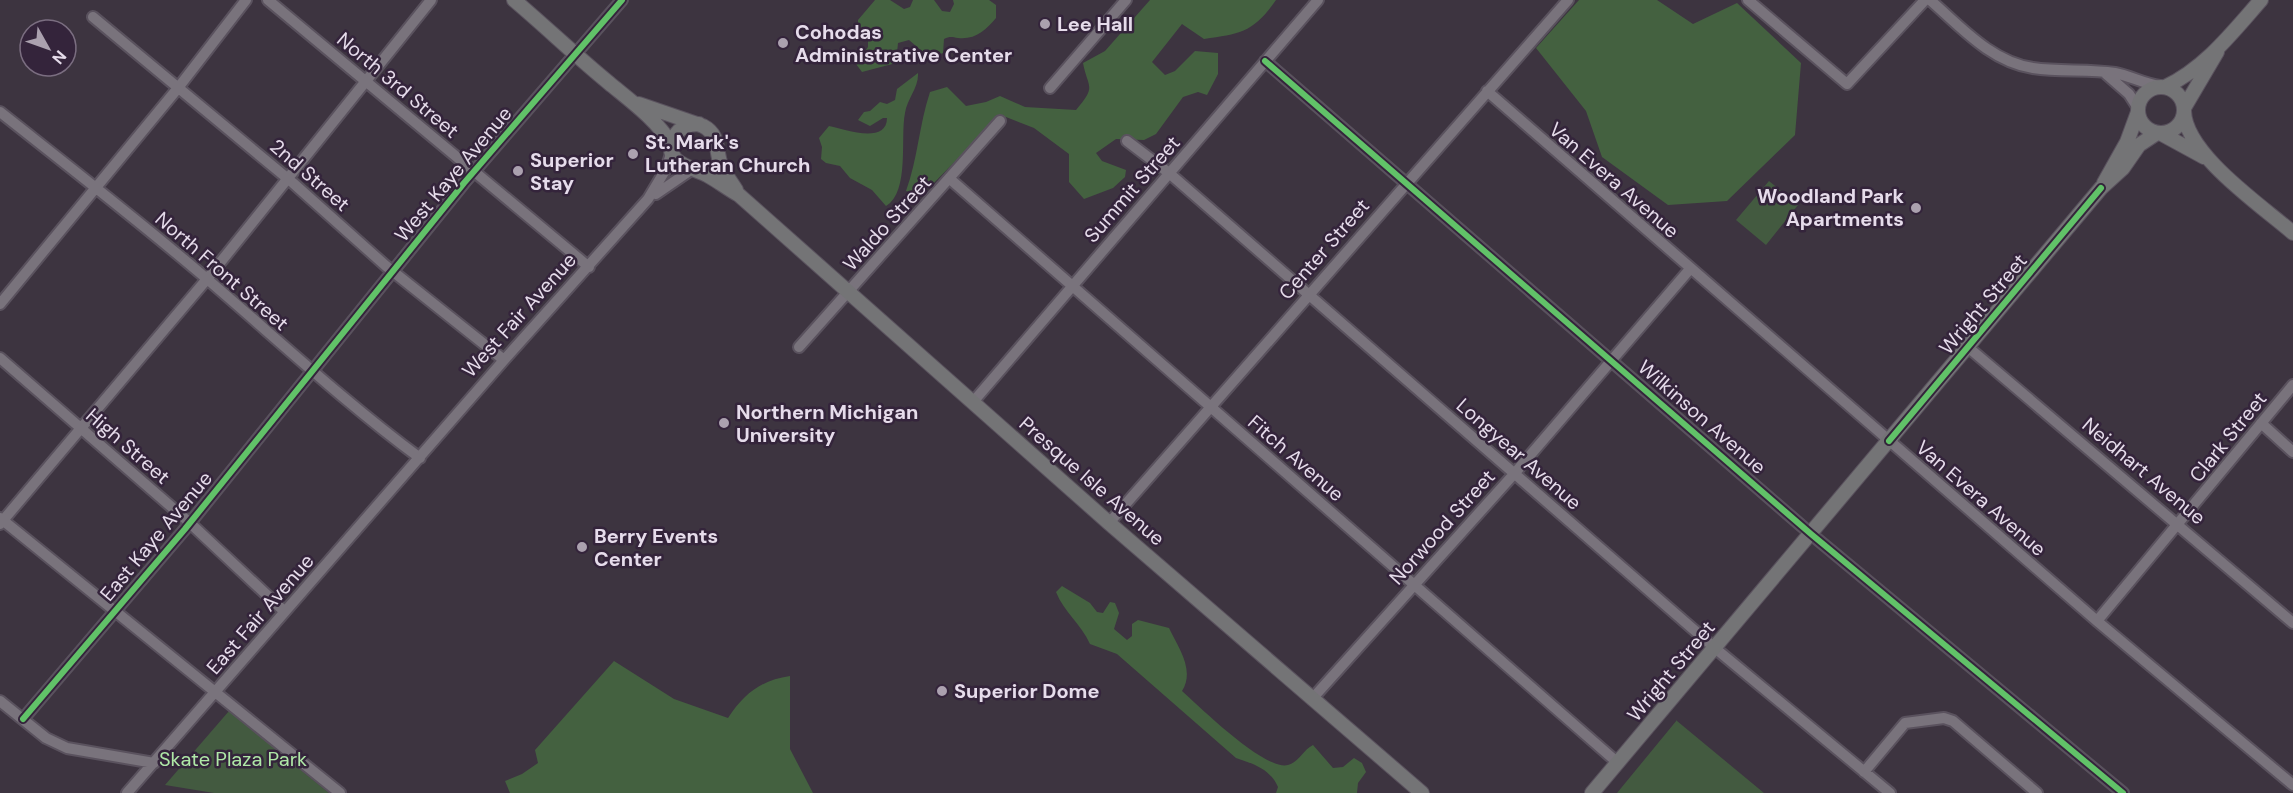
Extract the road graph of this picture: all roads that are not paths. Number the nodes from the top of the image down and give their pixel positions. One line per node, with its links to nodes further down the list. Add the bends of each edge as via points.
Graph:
1 (246, 0): 20 (street)
2 (267, 0): 18 (street, North 3rd Street)
3 (431, 0): 18 (street)
4 (514, 0): 15 (main road, Presque Isle Avenue)
5 (622, 0): 15 (street, West Kaye Avenue)
6 (1126, 0): 21 (street)
7 (1318, 0): 16 (street, Summit Street)
8 (1568, 0): 22 (street, Center Street)
9 (1748, 0): 10 (street, via 1848,84)
10 (1925, 0)
11 (1930, 0): 17 (street, via 1978,41 2010,61 2033,68)
12 (2261, 0): 14 (main road)
13 (93, 17): 20 (street, 2nd Street)
14 (2217, 50): 19 (main road, via 2189,73); 24 (main road)
15 (576, 54): 23 (main road, Presque Isle Avenue); 35 (street, West Kaye Avenue)
16 (1265, 62): 36 (street, Summit Street); 39 (street, Wilkinson Avenue)
17 (2105, 73): 19 (street); 25 (street, via 2129,94)
18 (364, 81): 35 (street, North 3rd Street); 37 (street)
19 (2162, 87): 24 (main road, via 2176,92); 25 (main road, via 2146,92)
20 (178, 88): 37 (street, 2nd Street); 40 (street)
21 (1050, 88)
22 (1487, 91): 39 (street, Center Street); 46 (street, Van Evera Avenue)
23 (637, 103): 28 (main road, Presque Isle Avenue); 32 (main road, Presque Isle Avenue)
24 (2184, 109): 29 (main road, via 2177,126); 33 (main road, via 2186,127)
25 (2138, 110): 29 (main road, via 2144,126); 41 (main road, Wright Street, via 2134,126)
26 (0, 112): 40 (street, North Front Street)
27 (1000, 121): 38 (street, Waldo Street)
28 (699, 124): 31 (main road, Presque Isle Avenue, via 712,132); 32 (main road, West Fair Avenue, via 680,129)
29 (2158, 133): 33 (main road); 41 (main road, Wright Street, via 2139,145 2120,172)
30 (1127, 141): 36 (street, Longyear Avenue)
31 (717, 145): 34 (main road, West Fair Avenue, via 710,163); 42 (main road, Presque Isle Avenue, via 720,164)
32 (672, 148): 34 (main road, Presque Isle Avenue, via 679,164); 43 (street, West Fair Avenue, via 666,169)
33 (2208, 159): 44 (main road)
34 (693, 170): 42 (main road, Presque Isle Avenue); 43 (street, West Fair Avenue)
35 (474, 172): 45 (street, North 3rd Street); 47 (street, West Kaye Avenue)
36 (1169, 173): 49 (street, Summit Street); 51 (street, Longyear Avenue)
37 (287, 178): 47 (street, 2nd Street); 48 (street)
38 (950, 179): 49 (street, Fitch Avenue); 50 (street, Waldo Street)
39 (1406, 182): 51 (street, Center Street); 57 (street, Wilkinson Avenue)
40 (96, 188): 48 (street, North Front Street); 52 (street)
41 (2102, 188): 54 (main road, Wright Street)
42 (739, 195): 50 (main road, Presque Isle Avenue)
43 (648, 199): 45 (street, West Fair Avenue)
44 (2293, 232)
45 (589, 267): 56 (street, West Fair Avenue)
46 (1690, 269): 57 (street, Norwood Street); 64 (street, Van Evera Avenue)
47 (393, 272): 56 (street, 2nd Street); 58 (street, West Kaye Avenue)
48 (207, 279): 58 (street, North Front Street); 63 (street)
49 (1072, 287): 60 (street, Summit Street); 61 (street, Fitch Avenue)
50 (849, 292): 53 (street, Waldo Street); 60 (main road, Presque Isle Avenue)
51 (1308, 294): 61 (street, Center Street); 67 (street, Longyear Avenue)
52 (0, 304)
53 (799, 347)
54 (1969, 348): 64 (main road, Wright Street); 71 (street, Neidhart Avenue)
55 (0, 358): 63 (street, High Street)
56 (504, 360): 66 (street, West Fair Avenue)
57 (1612, 361): 67 (street, Norwood Street); 72 (street, Wilkinson Avenue)
58 (312, 371): 66 (street, North Front Street); 69 (street, East Kaye Avenue)
59 (2293, 385): 62 (street, Clark Street)
60 (973, 402): 70 (main road, Presque Isle Avenue)
61 (1210, 406): 70 (street, Center Street); 73 (street, Fitch Avenue)
62 (2261, 423): 65 (street); 71 (street, Clark Street)
63 (81, 430): 68 (street); 69 (street, High Street)
64 (1889, 441): 72 (main road, Wright Street); 76 (street, Van Evera Avenue)
65 (2293, 452)
66 (420, 458): 75 (street, East Fair Avenue)
67 (1514, 474): 73 (street, Norwood Street); 78 (street, Longyear Avenue)
68 (1, 521): 74 (street)
69 (190, 523): 74 (street, East Kaye Avenue); 75 (street, High Street)
70 (1109, 523): 80 (main road, Presque Isle Avenue)
71 (2180, 524): 76 (street, Clark Street); 77 (street, Neidhart Avenue)
72 (1811, 534): 78 (main road, Wright Street); 93 (street, Wilkinson Avenue)
73 (1414, 584): 80 (street, Norwood Street); 84 (street, Fitch Avenue)
74 (114, 611): 79 (street); 82 (street, East Kaye Avenue)
75 (284, 611): 79 (street, East Fair Avenue)
76 (2097, 621): 86 (street, Van Evera Avenue)
77 (2293, 623)
78 (1716, 649): 84 (main road, Wright Street); 85 (street, Longyear Avenue)
79 (215, 693): 83 (street, East Fair Avenue); 88 (street)
80 (1312, 699): 89 (main road, Presque Isle Avenue)
81 (0, 701): 82 (street)
82 (23, 719): 83 (street, via 46,738 67,748)
83 (154, 763): 87 (street, East Fair Avenue)
84 (1618, 763): 90 (main road, Wright Street)
85 (1864, 772): 91 (street, Longyear Avenue); 92 (street, via 1905,723 1944,718 1953,721)
86 (2293, 785)
87 (127, 793)
88 (340, 793)
89 (1422, 793)
90 (1592, 793)
91 (1890, 793)
92 (2037, 793)
93 (2123, 793)

